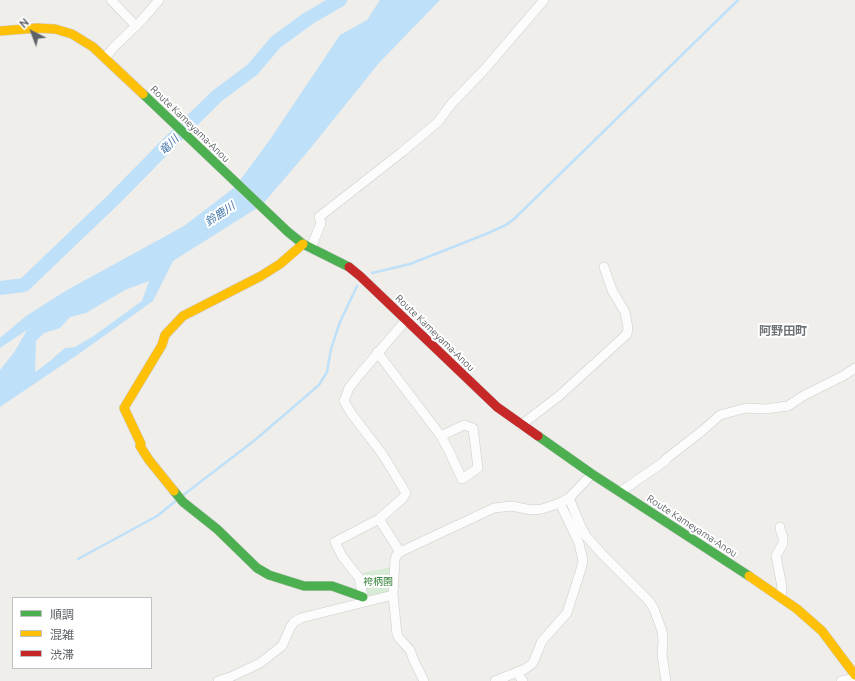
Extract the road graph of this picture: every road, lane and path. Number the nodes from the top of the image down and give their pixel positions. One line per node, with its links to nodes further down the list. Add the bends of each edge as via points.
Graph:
1 (111, 0): 4 (street)
2 (159, 0): 4 (street)
3 (544, 0): 7 (street, via 438,122 319,217 319,228)
4 (136, 26): 6 (street, via 113,48)
5 (0, 31): 6 (main road, Route Kameyama-Anou, via 37,28 64,31 80,38)
6 (107, 60): 7 (main road, Route Kameyama-Anou, via 288,232)
7 (307, 246): 9 (main road, Route Kameyama-Anou, via 356,272); 22 (main road, via 256,279 183,316 165,335 162,345 124,408 148,460 180,499 218,529 257,568 269,575 304,586 332,586)
8 (604, 267): 12 (street, via 612,290 625,312 627,334 559,396)
9 (406, 320): 10 (street); 12 (main road, Route Kameyama-Anou, via 497,407)
10 (377, 352): 13 (street); 17 (street, via 349,388 344,401 383,455 406,493)
11 (855, 368): 15 (street, via 788,406 746,408 720,415 665,461)
12 (521, 425): 14 (main road, Route Kameyama-Anou)
13 (441, 436): 13 (street, via 462,479 478,468 473,428 464,425)
14 (592, 474): 15 (main road, Route Kameyama-Anou); 16 (street)
15 (620, 492): 21 (main road, Route Kameyama-Anou)
16 (565, 500): 19 (street, via 542,509 531,510 512,506 494,508); 23 (street, via 581,552 581,569 567,613 542,642 532,663); 30 (street, via 586,536 649,600 662,631)
17 (379, 519): 19 (street); 22 (street, via 334,542 359,578)
18 (780, 527): 21 (street, via 783,543 776,556 782,587)
19 (400, 552): 20 (street, via 395,560)
20 (393, 595): 22 (street); 27 (street, via 397,634 410,650)
21 (781, 598): 24 (main road, Route Kameyama-Anou, via 822,631)
22 (363, 599): 26 (street, via 301,618 294,622 282,646 260,663)
23 (517, 672): 28 (street); 29 (street)
24 (855, 675)
25 (855, 678): 31 (street)
26 (218, 681)
27 (422, 681)
28 (495, 681)
29 (523, 681)
30 (666, 681)
31 (841, 681)

